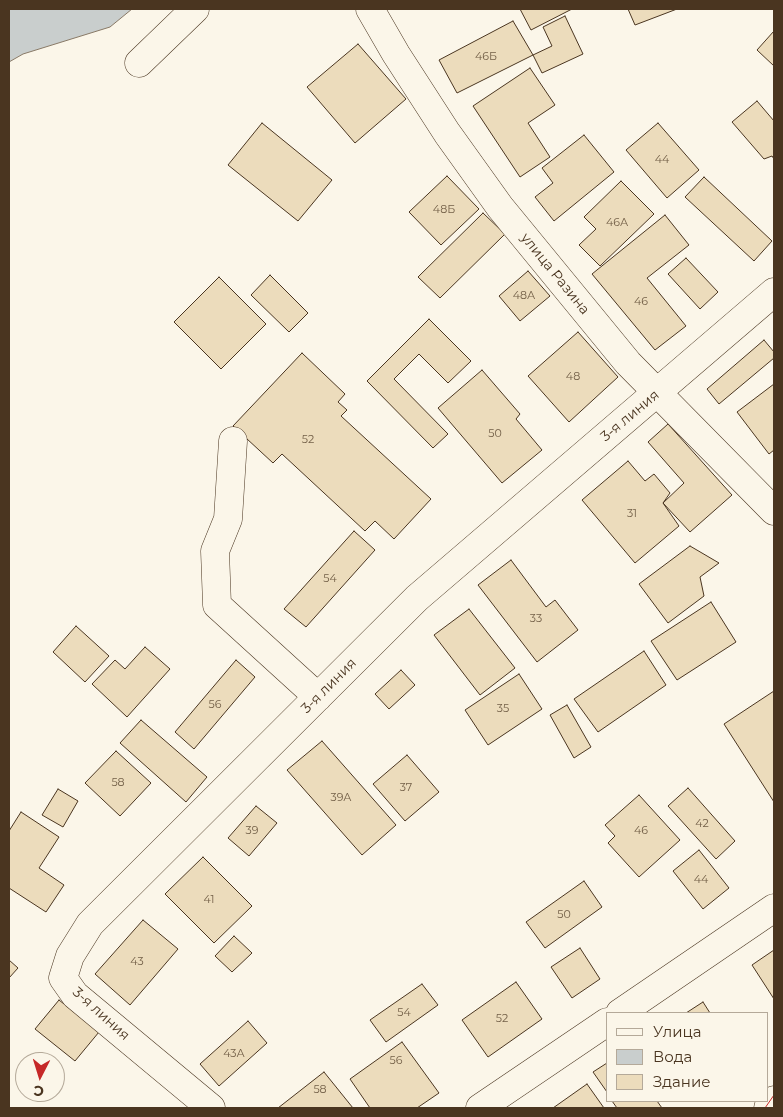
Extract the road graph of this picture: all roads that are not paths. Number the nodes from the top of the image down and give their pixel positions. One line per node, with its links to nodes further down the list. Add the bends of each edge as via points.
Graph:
1 (195, 9): 3 (street)
2 (370, 9): 5 (street, улица Разина, via 437,117 500,207 628,363)
3 (139, 63)
4 (774, 292): 5 (street, 3-я линия)
5 (658, 392): 7 (street, улица Разина); 8 (street, 3-я линия, via 417,598)
6 (233, 441): 8 (street, via 228,519 215,551 217,605)
7 (774, 511)
8 (318, 697): 13 (street, 3-я линия, via 90,924 70,956 63,978 75,994)
9 (774, 908): 10 (street)
10 (621, 1012)
11 (606, 1023): 14 (street)
12 (774, 1100): 15 (street)
13 (211, 1108)
14 (480, 1108)
15 (768, 1108)

